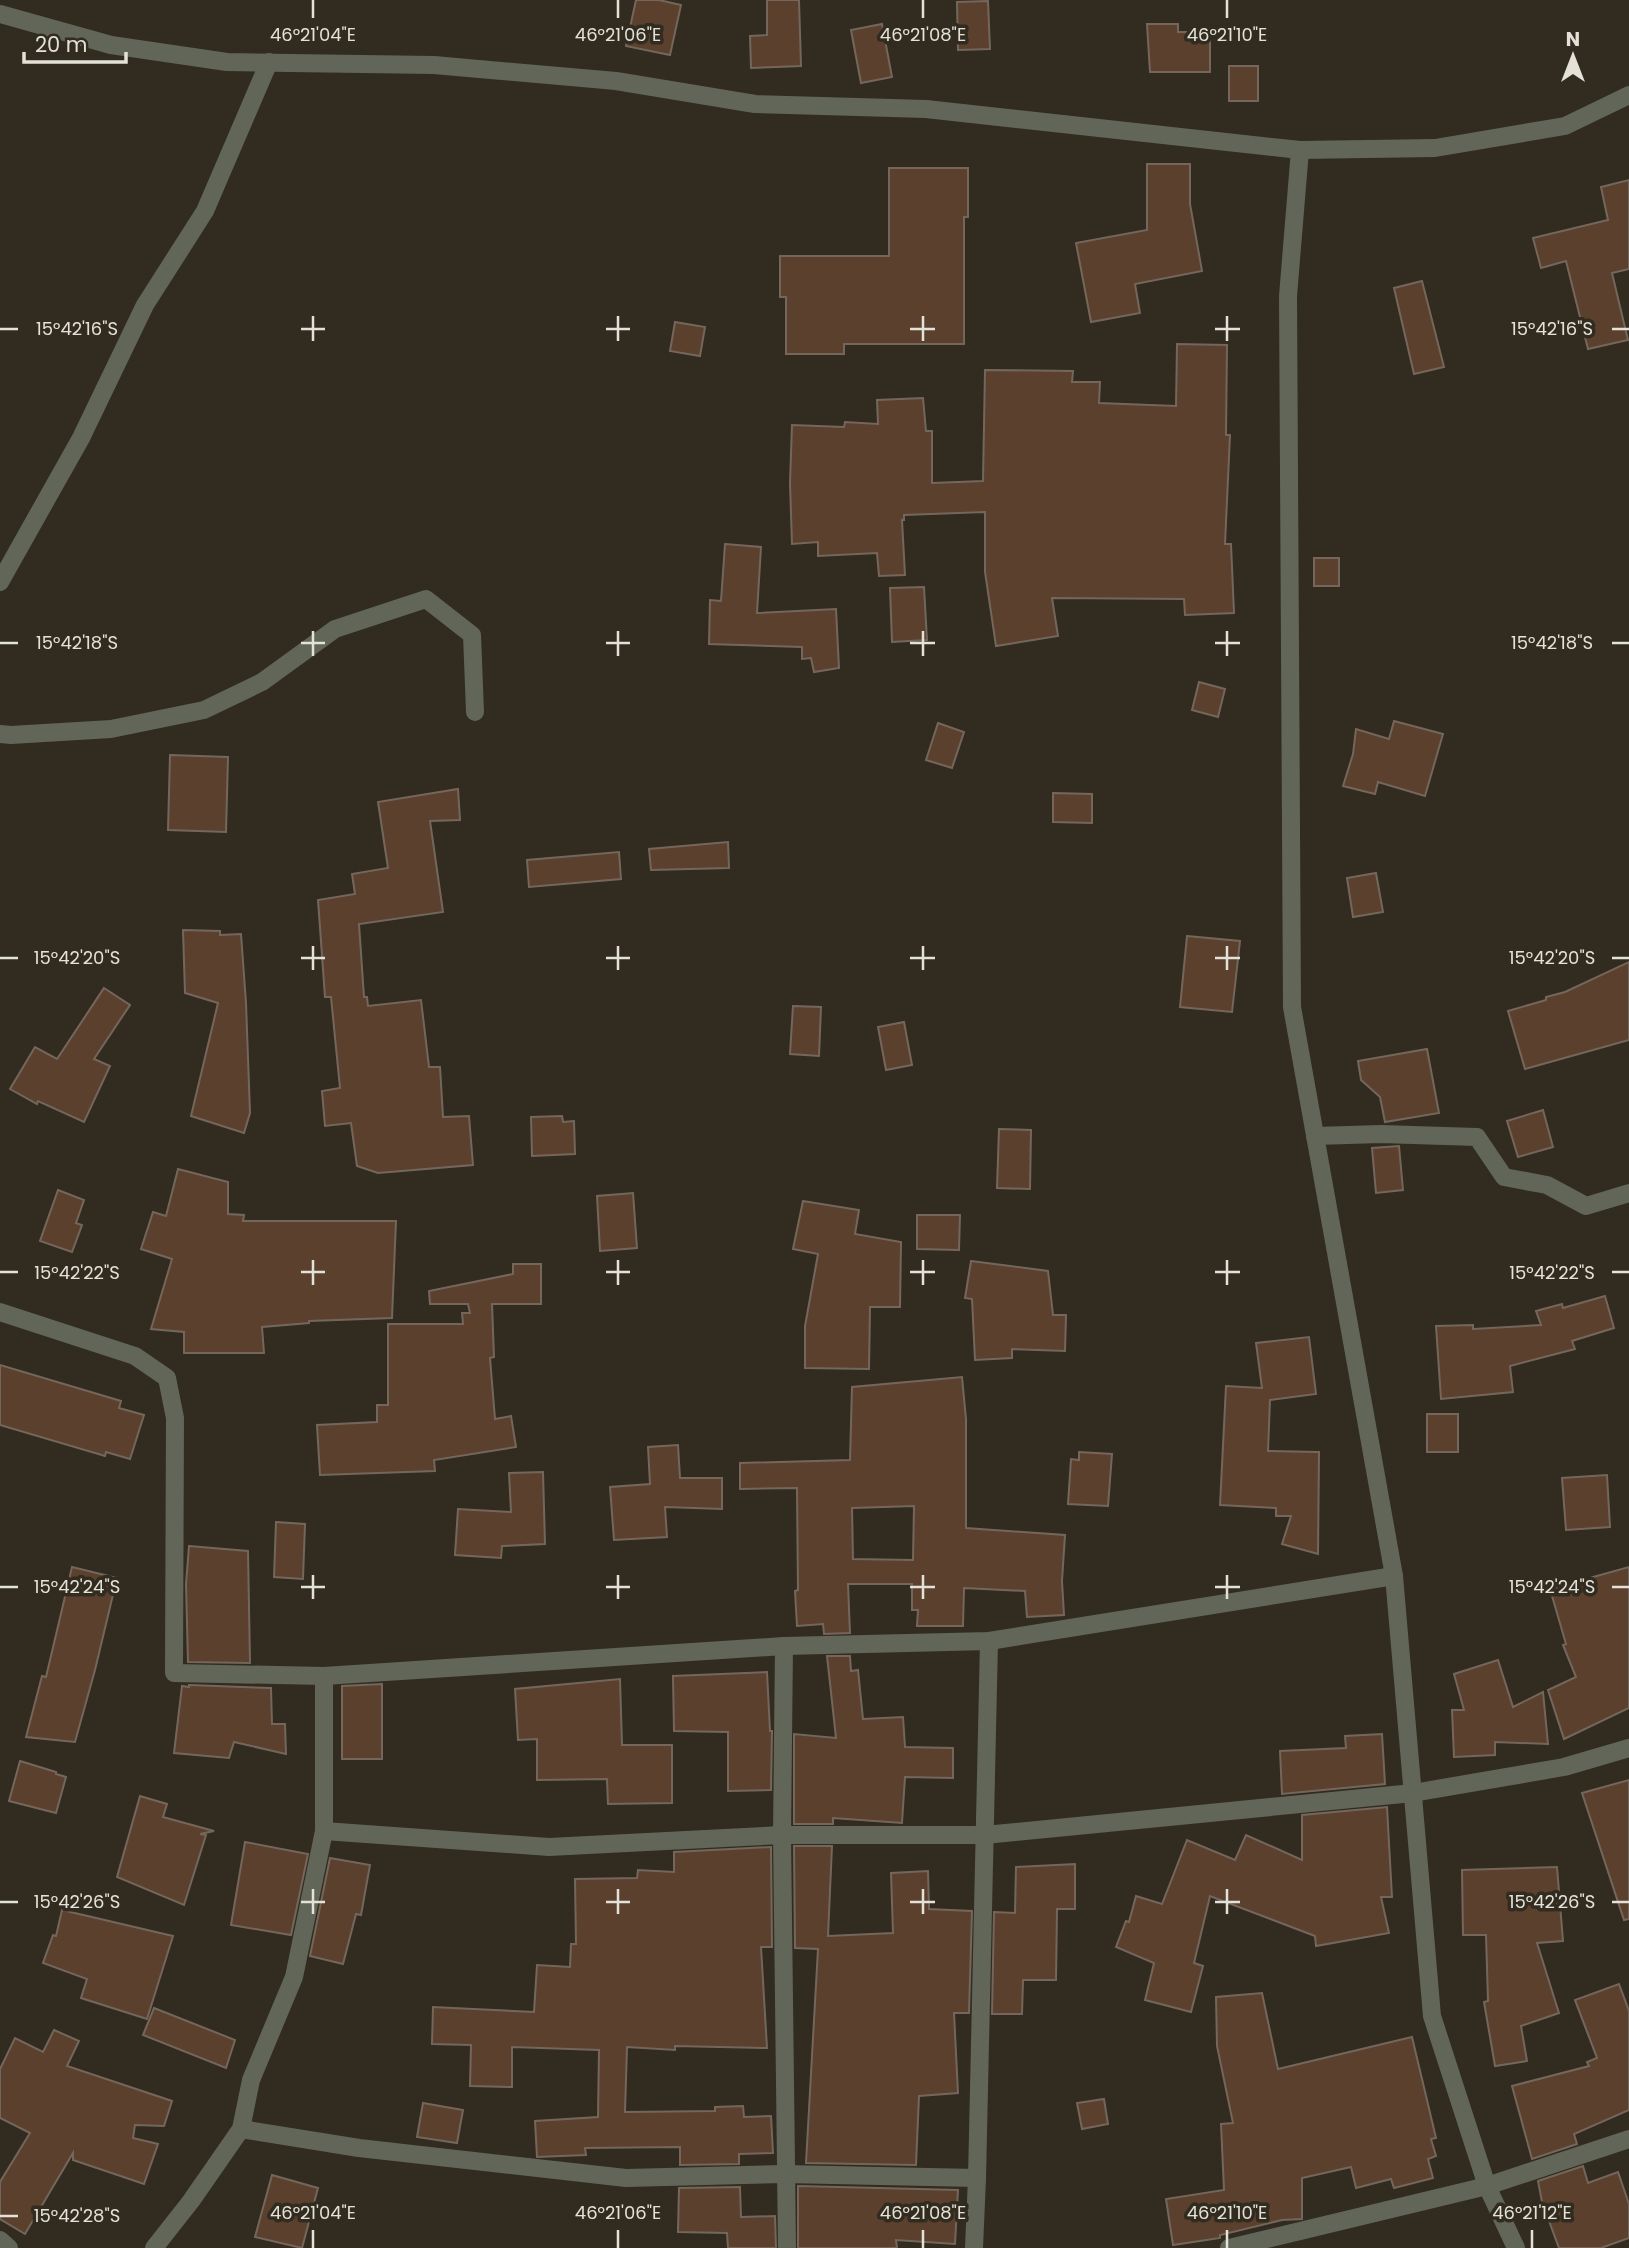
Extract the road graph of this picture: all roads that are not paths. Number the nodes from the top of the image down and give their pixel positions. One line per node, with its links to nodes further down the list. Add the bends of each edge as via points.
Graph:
1 (0, 14): 2 (street, via 111,45 227,62)
2 (269, 62): 4 (street, via 434,65 617,81 755,104 926,109); 5 (street, via 205,211 145,305 81,438)
3 (1629, 95): 4 (street, via 1565,126 1435,148)
4 (1300, 150): 8 (street, via 1288,296 1292,1007)
5 (0, 582)
6 (475, 712): 7 (street, via 472,635 426,598 335,629 262,682 204,710 111,729)
7 (0, 734)
8 (1315, 1136): 9 (street, via 1476,1137 1504,1177 1547,1185 1586,1206); 11 (street)
9 (1629, 1193)
10 (0, 1312): 14 (street, via 135,1356 167,1378 175,1418 174,1673)
11 (1394, 1577): 12 (street); 16 (street)
12 (989, 1641): 13 (street); 19 (street)
13 (784, 1646): 14 (street); 18 (street)
14 (324, 1676): 17 (street)
15 (1629, 1748): 16 (street, via 1564,1767)
16 (1413, 1793): 19 (street); 24 (street, via 1432,2017)
17 (324, 1831): 18 (street, via 549,1847); 20 (street, via 295,1977 251,2080)
18 (782, 1835): 19 (street); 22 (street)
19 (985, 1835): 23 (street)
20 (241, 2129): 22 (street, via 359,2148 626,2178); 27 (street)
21 (1629, 2139): 24 (street)
22 (784, 2174): 23 (street); 28 (street)
23 (977, 2178): 29 (street)
24 (1487, 2186): 30 (street); 31 (street)
25 (0, 2240): 26 (street)
26 (9, 2248)
27 (154, 2248)
28 (787, 2248)
29 (974, 2248)
30 (1232, 2248)
31 (1516, 2248)

